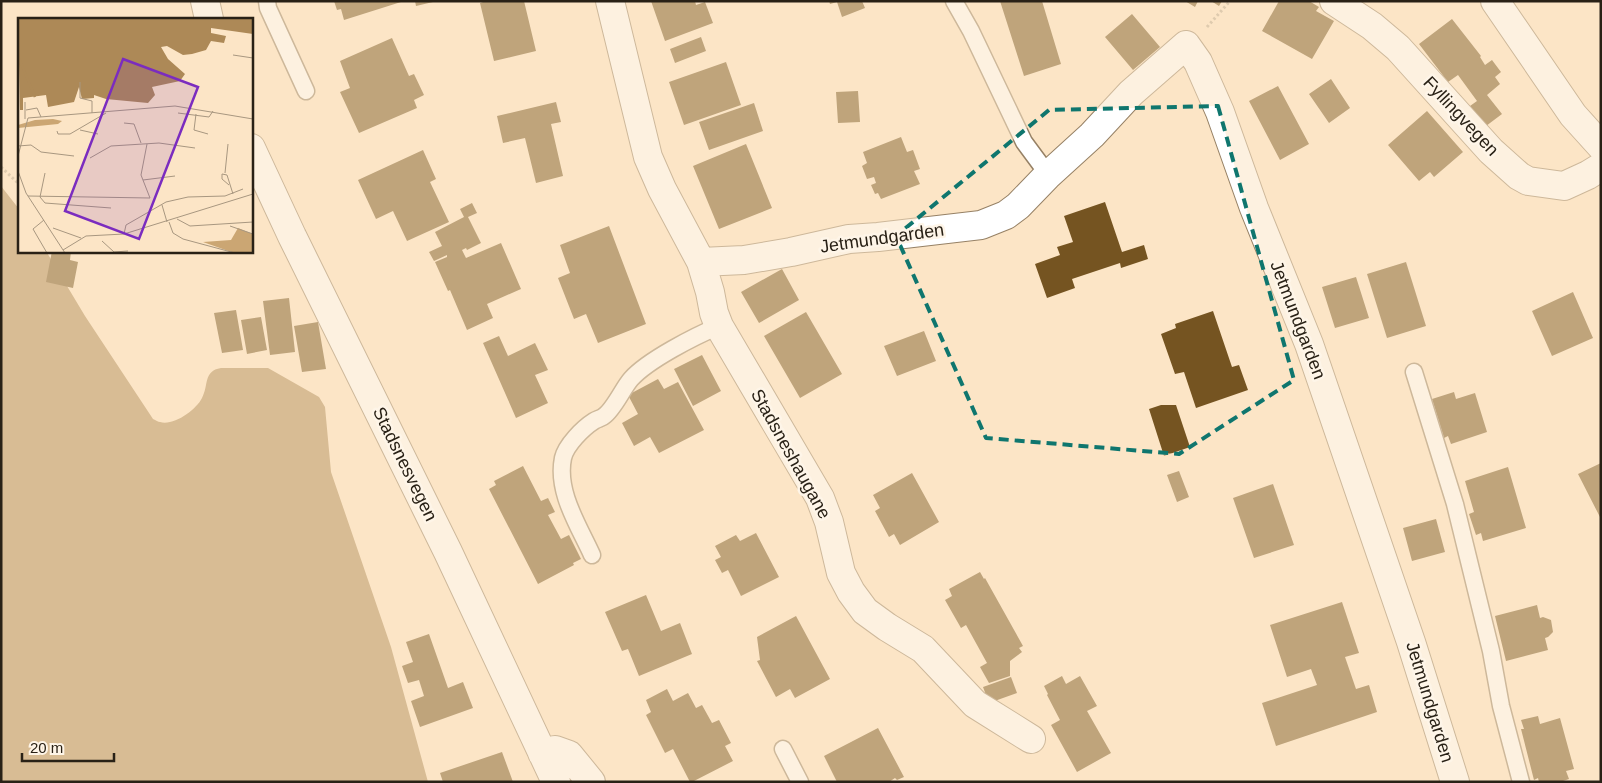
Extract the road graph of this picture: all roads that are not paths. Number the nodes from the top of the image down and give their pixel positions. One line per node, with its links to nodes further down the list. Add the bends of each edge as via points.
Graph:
1 (205, 1): 7 (street)
2 (267, 1): 8 (lane)
3 (610, 1): 13 (street, Stadsneshaugane, via 648,156)
4 (954, 1): 12 (lane, via 1024,142)
5 (1334, 1): 11 (street, Fyllingvegen, via 1398,48 1491,151 1528,182 1564,186)
6 (1495, 1): 9 (street, via 1572,115)
7 (209, 18)
8 (306, 91)
9 (1601, 146)
10 (252, 150): 19 (street, Stadsnesvegen)
11 (1601, 167)
12 (1047, 176): 13 (street, Jetmundgarden, via 1006,215 981,225 849,239 744,260); 23 (street, Jetmundgarden, via 1130,94 1186,45 1198,62 1220,112 1254,208 1309,344 1408,632)
13 (701, 262): 14 (street, Stadsneshaugane)
14 (719, 326): 16 (lane, via 645,366 631,379 605,416 578,433 563,457 566,498); 17 (street, Stadsneshaugane, via 820,498 841,573 851,592 865,610 923,649 975,704)
15 (1414, 372): 24 (lane, via 1455,504)
16 (592, 555)
17 (1032, 739)
18 (783, 749): 22 (lane)
19 (542, 753): 20 (street, Stadsnesvegen); 21 (street, via 555,750 569,754)
20 (556, 782)
21 (590, 782)
22 (800, 782)
23 (1455, 782)
24 (1521, 782)

